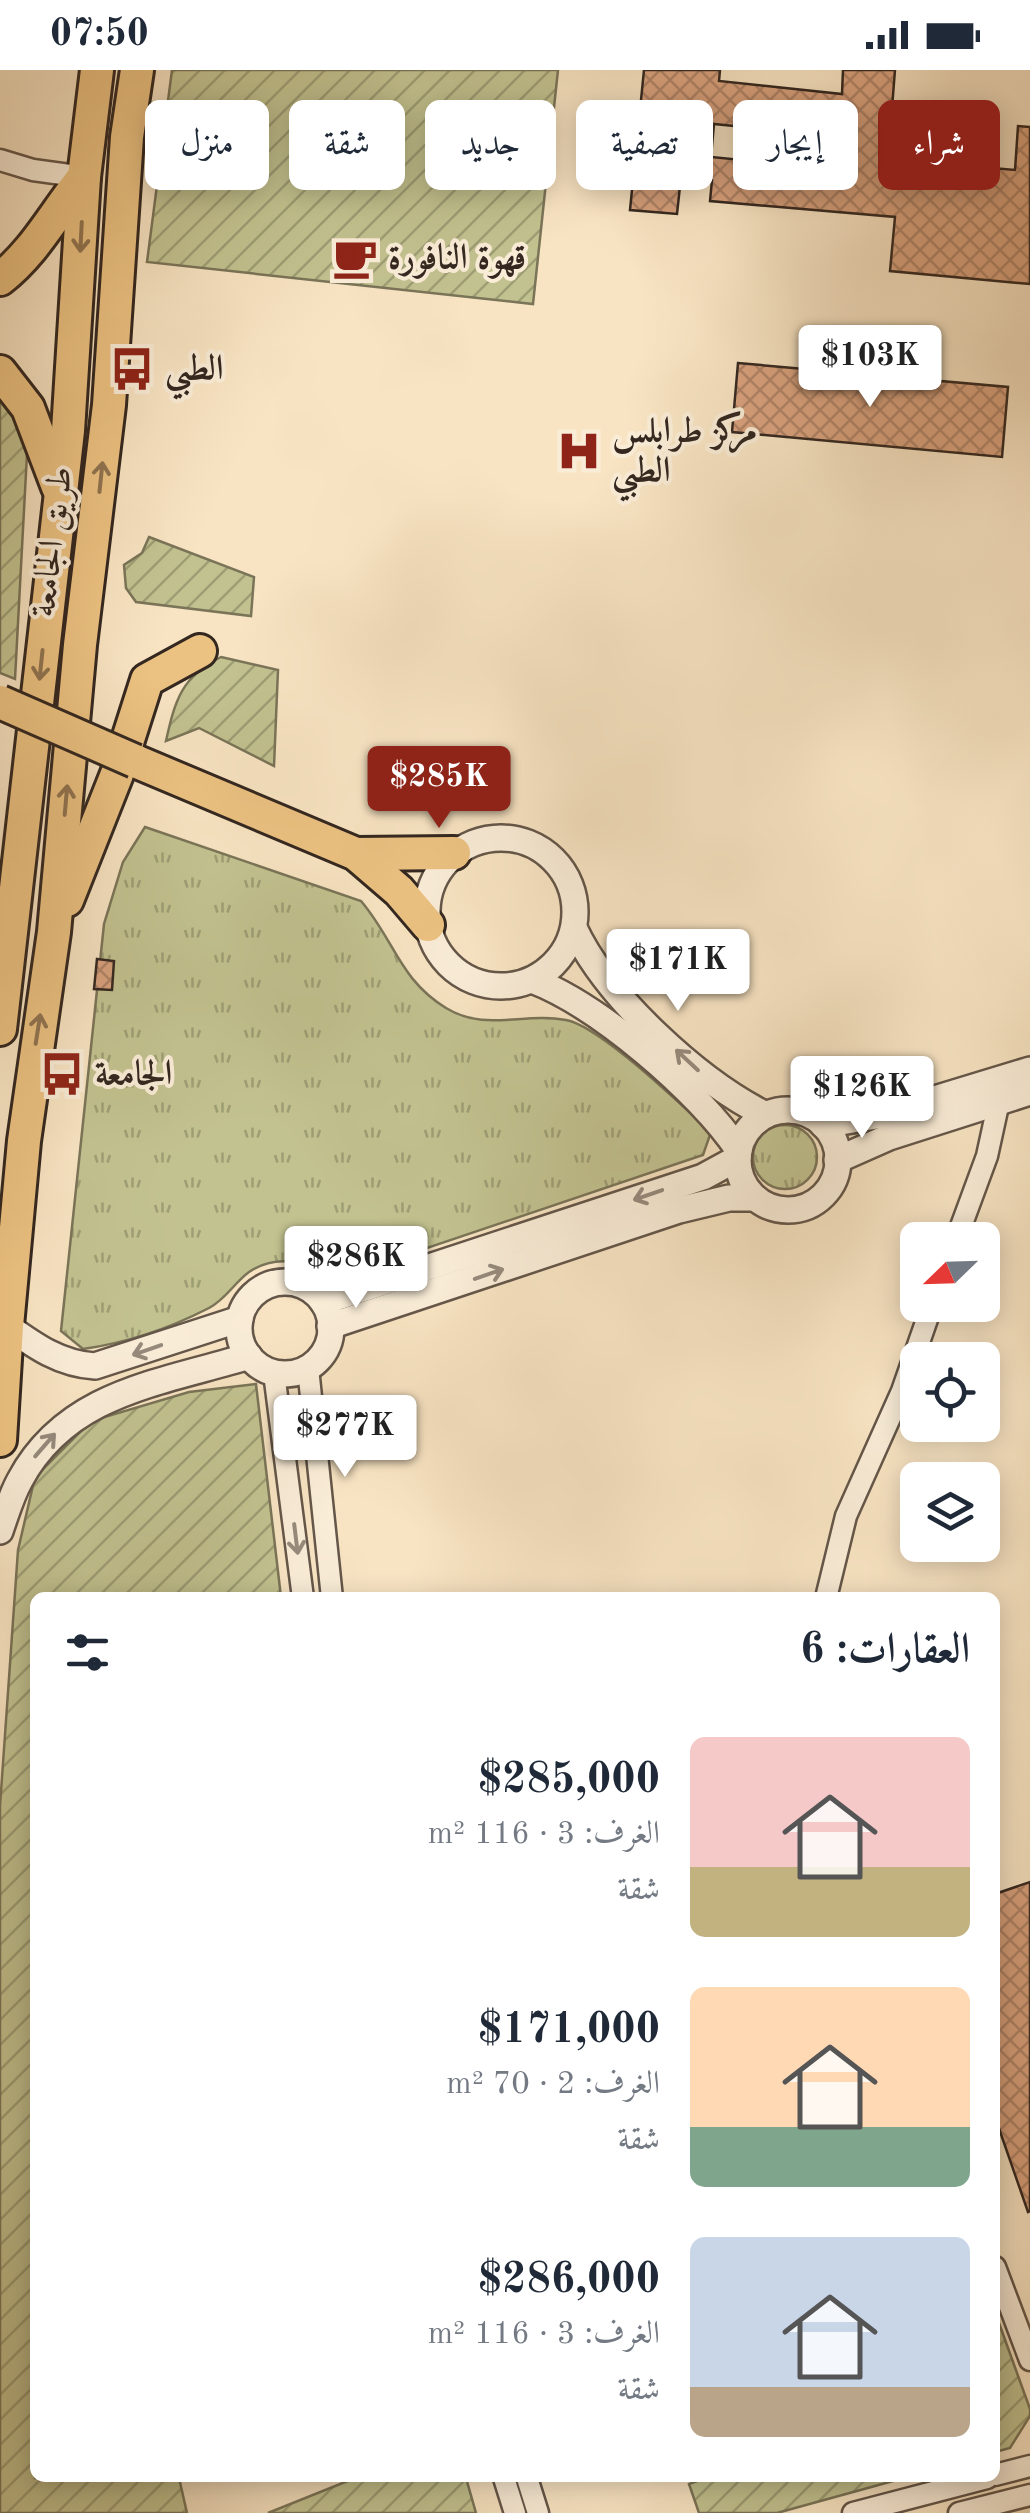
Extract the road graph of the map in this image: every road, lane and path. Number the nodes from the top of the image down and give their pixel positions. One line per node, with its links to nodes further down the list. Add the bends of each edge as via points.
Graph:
1 (96, 70): 4 (highway, طريق الجامعة)
2 (136, 70): 14 (highway, طريق الجامعة, one-way to 2)
3 (0, 160): 4 (street)
4 (84, 178): 5 (highway, via 21,262); 7 (highway, طريق الجامعة, one-way to 7)
5 (0, 279)
6 (0, 372): 7 (highway, via 36,423)
7 (60, 493): 16 (highway, طريق الجامعة, one-way to 16)
8 (200, 651): 14 (highway, via 146,680)
9 (0, 702): 10 (highway, bridge)
10 (356, 854): 11 (highway); 12 (highway)
11 (454, 854): 12 (street, via 431,886); 13 (street, via 491,838 512,838 549,854 572,888)
12 (428, 926): 15 (street, via 459,973 494,986)
13 (574, 928): 15 (street, via 559,959); 20 (street, one-way to 13, via 722,1092 622,999 588,958)
14 (54, 932): 29 (highway, طريق الجامعة, one-way to 14)
15 (532, 980): 22 (street, via 600,1016 708,1112)
16 (0, 1028)
17 (1030, 1070): 21 (street, via 882,1115)
18 (1030, 1092): 19 (street)
19 (999, 1101): 23 (street); 25 (street)
20 (766, 1116): 21 (street, via 796,1111); 22 (street, via 748,1130)
21 (823, 1125): 23 (street)
22 (738, 1154): 24 (street); 26 (street, one-way to 26, via 703,1177)
23 (838, 1160): 24 (street, via 830,1188 808,1206 780,1210)
24 (754, 1198): 26 (street, one-way to 24, via 678,1210)
25 (963, 1222)
26 (326, 1314): 27 (street, via 302,1286 276,1283 252,1296); 31 (street, via 325,1350)
27 (240, 1319): 29 (street, one-way to 29, via 96,1366 50,1355); 30 (street)
28 (926, 1322): 37 (street, via 846,1516)
29 (6, 1326): 33 (highway, طريق الجامعة)
30 (249, 1356): 32 (street); 34 (street, one-way to 30, via 18,1482 46,1441 74,1416)
31 (308, 1368): 32 (street); 36 (street)
32 (274, 1372): 35 (street, one-way to 35)
33 (0, 1440)
34 (0, 1531)
35 (302, 1592)
36 (331, 1592)
37 (827, 1592)
38 (1000, 2280): 39 (street)
39 (1030, 2360)
40 (1030, 2466): 41 (street)
41 (1000, 2474)
42 (505, 2482): 46 (street)
43 (528, 2482): 47 (street)
44 (972, 2482): 48 (street)
45 (1030, 2495): 49 (street)
46 (515, 2513)
47 (538, 2513)
48 (853, 2513)
49 (959, 2513)

